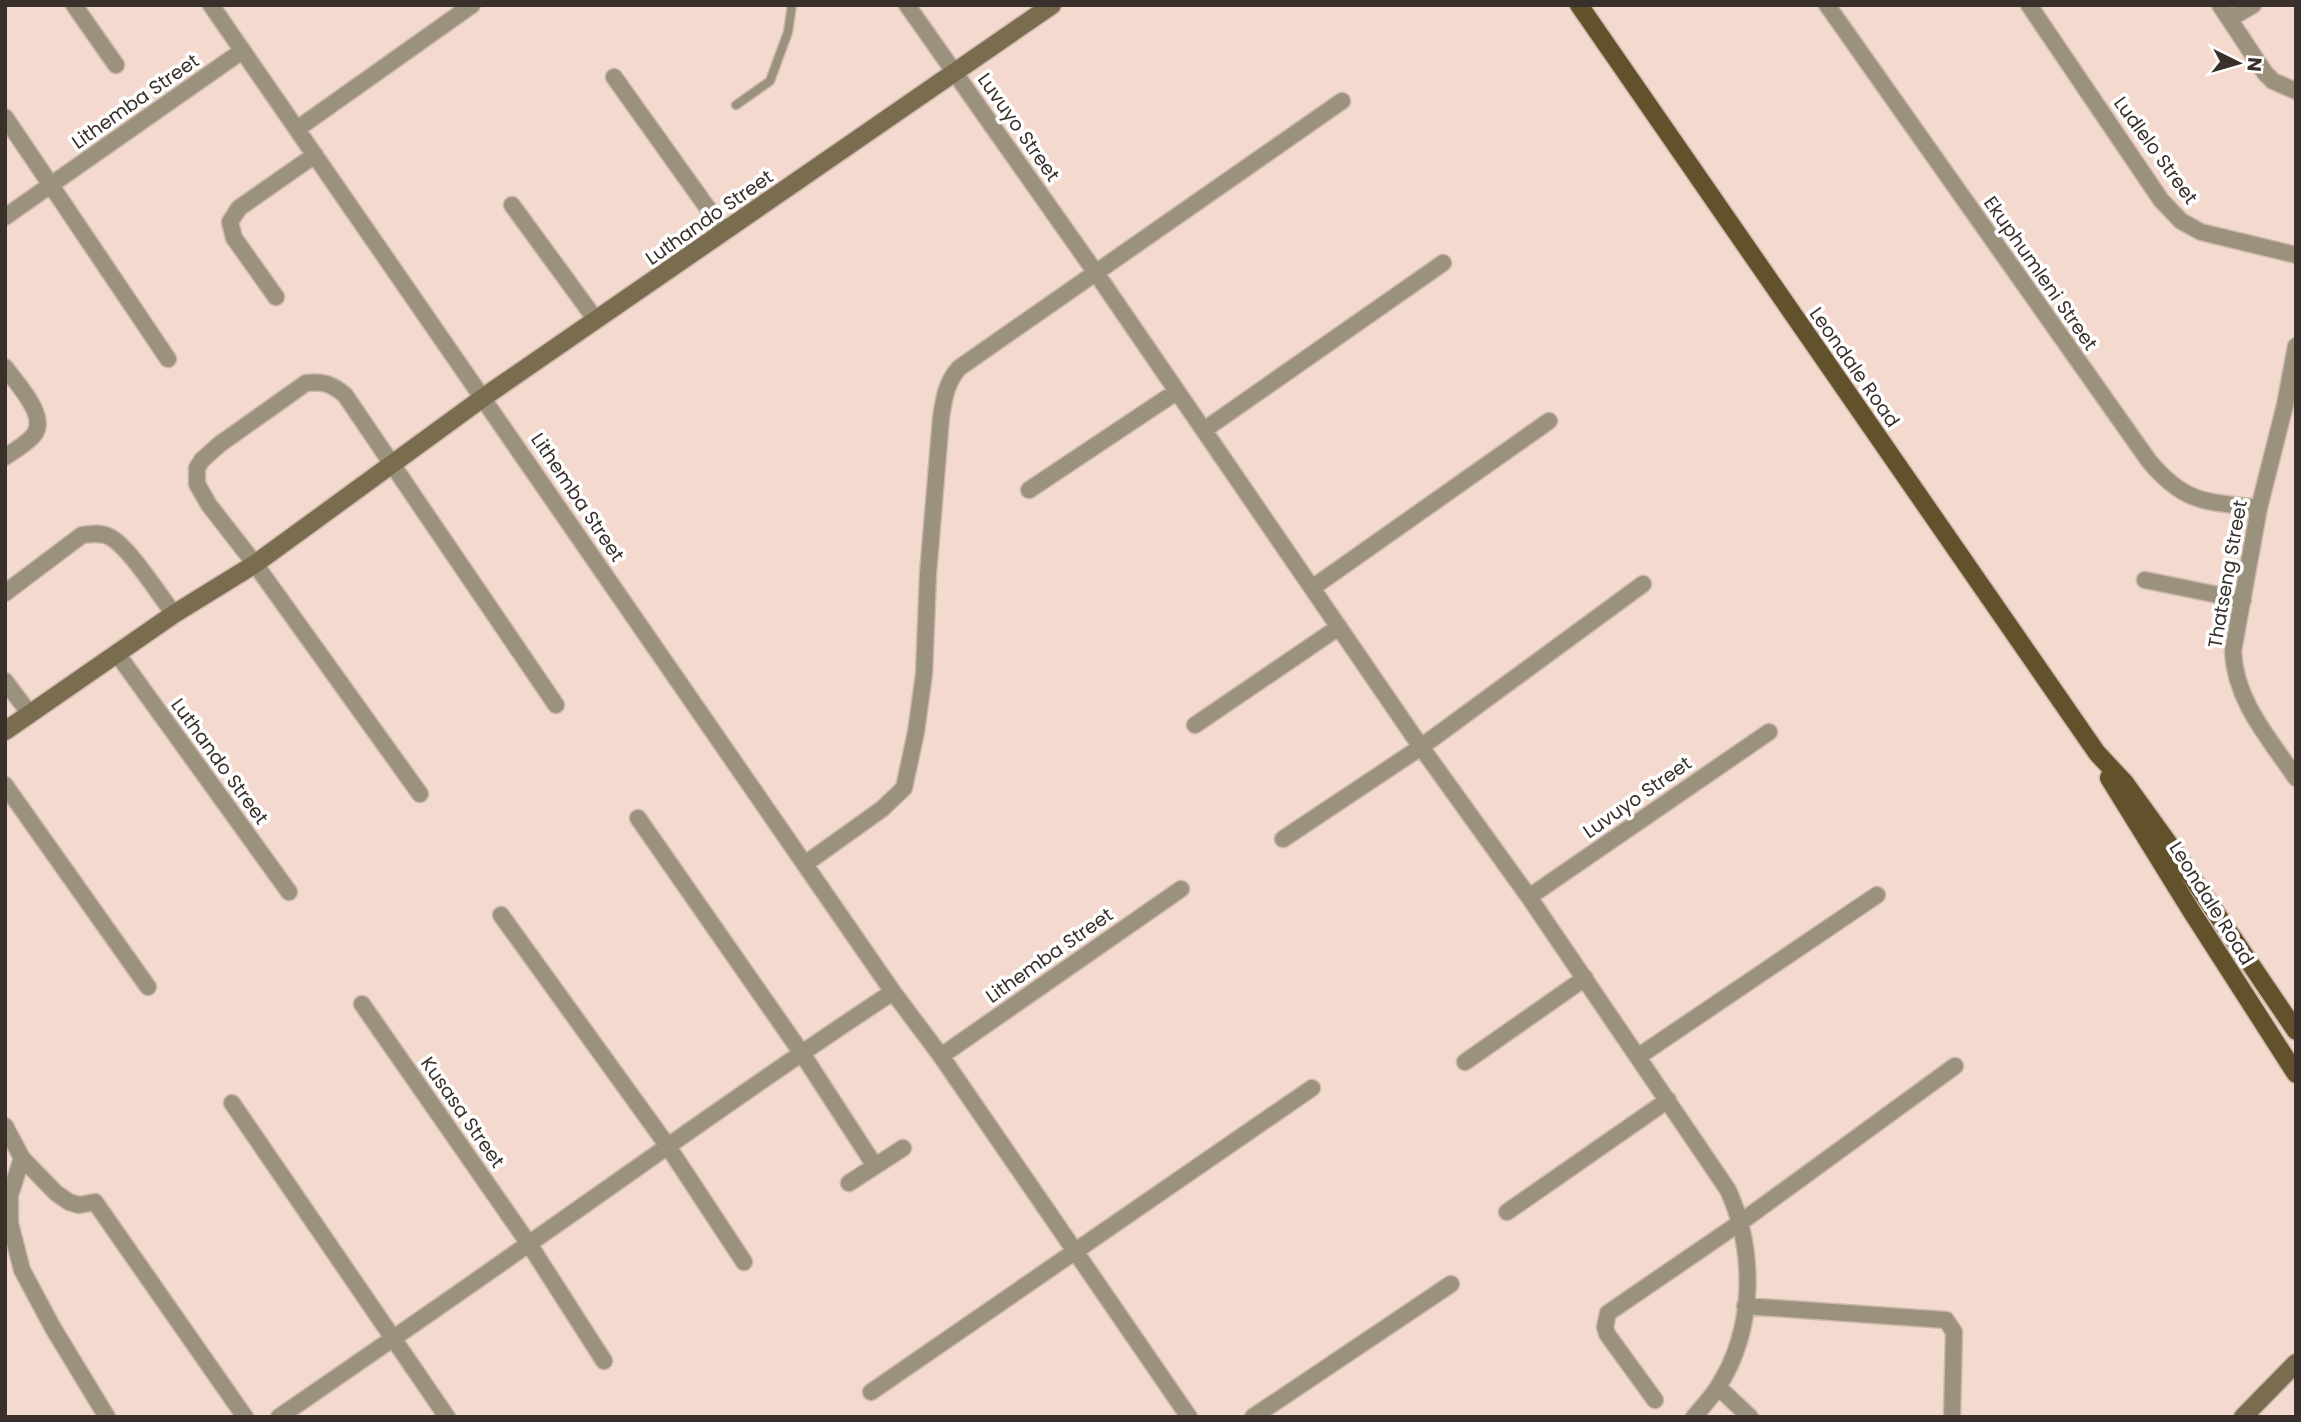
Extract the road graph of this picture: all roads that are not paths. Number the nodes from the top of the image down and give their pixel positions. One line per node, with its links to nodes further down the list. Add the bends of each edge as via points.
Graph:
1 (211, 5): 12 (street, Lithemba Street)
2 (472, 5): 20 (street)
3 (792, 5): 18 (lane, via 788,32 770,80)
4 (907, 5): 14 (street, Luvuyo Street)
5 (1052, 5): 14 (street, Luthando Street)
6 (1579, 5): 59 (main road, Leondale Road)
7 (1827, 5): 42 (street, Ekuphumleni Street, via 2148,461 2174,487 2192,497)
8 (2029, 5): 26 (street, Ludlelo Street, via 2161,200 2180,221 2201,232)
9 (2253, 5): 11 (street)
10 (82, 8): 13 (street, Lithemba Street)
11 (2225, 12): 16 (street, via 2265,74)
12 (242, 51): 20 (street, Lithemba Street); 22 (street, Lithemba Street)
13 (116, 65)
14 (954, 73): 25 (street, Luthando Street); 28 (street, Luvuyo Street)
15 (614, 77): 25 (street)
16 (2296, 91)
17 (1342, 101): 28 (street)
18 (736, 105)
19 (5, 117): 22 (street)
20 (297, 129): 21 (street, Lithemba Street)
21 (315, 155): 29 (street, via 239,208 230,222 234,238); 35 (street, Lithemba Street)
22 (52, 185): 24 (street, Lithemba Street); 32 (street)
23 (512, 205): 30 (street)
24 (5, 217)
25 (724, 232): 30 (street, Luthando Street)
26 (2296, 255)
27 (1443, 263): 38 (street)
28 (1096, 273): 34 (street, Luvuyo Street); 65 (street, via 951,378 942,418 924,674 904,788)
29 (276, 297)
30 (596, 320): 35 (street, Luthando Street)
31 (2296, 346): 36 (street, Thatseng Street)
32 (168, 359)
33 (5, 367): 39 (street, via 38,416 33,436)
34 (1176, 391): 38 (street, Luvuyo Street); 41 (street)
35 (484, 397): 40 (street, Luthando Street); 65 (street, Lithemba Street)
36 (2290, 406): 42 (street, Thatseng Street)
37 (1549, 421): 46 (street)
38 (1204, 429): 46 (street, Luvuyo Street)
39 (5, 457)
40 (391, 463): 43 (street, Luthando Street); 43 (street, via 345,395 321,381 306,383 220,444 197,468 197,484); 53 (street)
41 (1029, 490)
42 (2259, 508): 48 (street, Thatseng Street)
43 (255, 564): 49 (street, Luthando Street); 62 (street)
44 (2145, 580): 48 (street)
45 (1643, 584): 58 (street)
46 (1312, 588): 50 (street, Luvuyo Street)
47 (5, 593): 49 (street, via 82,535 95,533 109,536 124,549)
48 (2243, 600): 60 (street, Thatseng Street, via 2233,651 2238,686)
49 (174, 614): 51 (street, Luthando Street)
50 (1339, 627): 55 (street); 58 (street, Luvuyo Street)
51 (118, 654): 54 (street, Luthando Street); 67 (street, Luthando Street)
52 (5, 681): 54 (street)
53 (556, 705)
54 (30, 714): 56 (street, Luthando Street)
55 (1195, 725)
56 (5, 731)
57 (1769, 732): 69 (street, Luvuyo Street)
58 (1421, 747): 64 (street); 69 (street, Luvuyo Street)
59 (2096, 752): 75 (main road, Leondale Road, via 2125,783 2174,851); 81 (main road, Leondale Road)
60 (2296, 777)
61 (5, 785): 72 (street)
62 (420, 794)
63 (638, 818): 76 (street)
64 (1283, 839)
65 (804, 864): 73 (street, Lithemba Street)
66 (1181, 889): 77 (street, Lithemba Street)
67 (289, 892)
68 (1877, 895): 78 (street)
69 (1529, 897): 71 (street, Luvuyo Street)
70 (501, 915): 86 (street)
71 (1585, 978): 78 (street, Luvuyo Street); 79 (street)
72 (148, 987)
73 (893, 992): 76 (street); 77 (street, Lithemba Street)
74 (362, 1004): 93 (street, Kusasa Street)
75 (2296, 1031)
76 (801, 1052): 86 (street); 89 (street)
77 (941, 1056): 94 (street, Lithemba Street)
78 (1639, 1056): 83 (street, Luvuyo Street)
79 (1465, 1062)
80 (1955, 1066): 92 (street)
81 (2296, 1074)
82 (1312, 1088): 94 (street)
83 (1668, 1100): 91 (street); 92 (street, Luvuyo Street, via 1722,1179)
84 (232, 1103): 98 (street)
85 (5, 1126): 88 (street)
86 (667, 1145): 93 (street); 95 (street)
87 (903, 1148): 89 (street)
88 (22, 1158): 104 (street, via 10,1195 10,1223 22,1270); 105 (street, via 69,1202 94,1202)
89 (875, 1166): 90 (street)
90 (849, 1183)
91 (1507, 1212)
92 (1741, 1222): 97 (street, Luvuyo Street, via 1749,1271); 103 (street, via 1608,1313 1607,1334)
93 (529, 1244): 98 (street); 99 (street, Kusasa Street)
94 (1076, 1250): 102 (street); 108 (street, Lithemba Street)
95 (744, 1262)
96 (1451, 1283): 109 (street)
97 (1745, 1306): 101 (street, Luvuyo Street, via 1739,1339); 112 (street, via 1946,1320 1954,1332)
98 (394, 1337): 106 (street); 107 (street)
99 (604, 1361)
100 (2296, 1363): 113 (street)
101 (1718, 1387): 110 (street, Luvuyo Street); 111 (street)
102 (871, 1392)
103 (1655, 1400)
104 (107, 1417)
105 (245, 1417)
106 (279, 1417)
107 (447, 1417)
108 (1189, 1417)
109 (1253, 1417)
110 (1694, 1417)
111 (1750, 1417)
112 (1952, 1417)
113 (2244, 1417)

